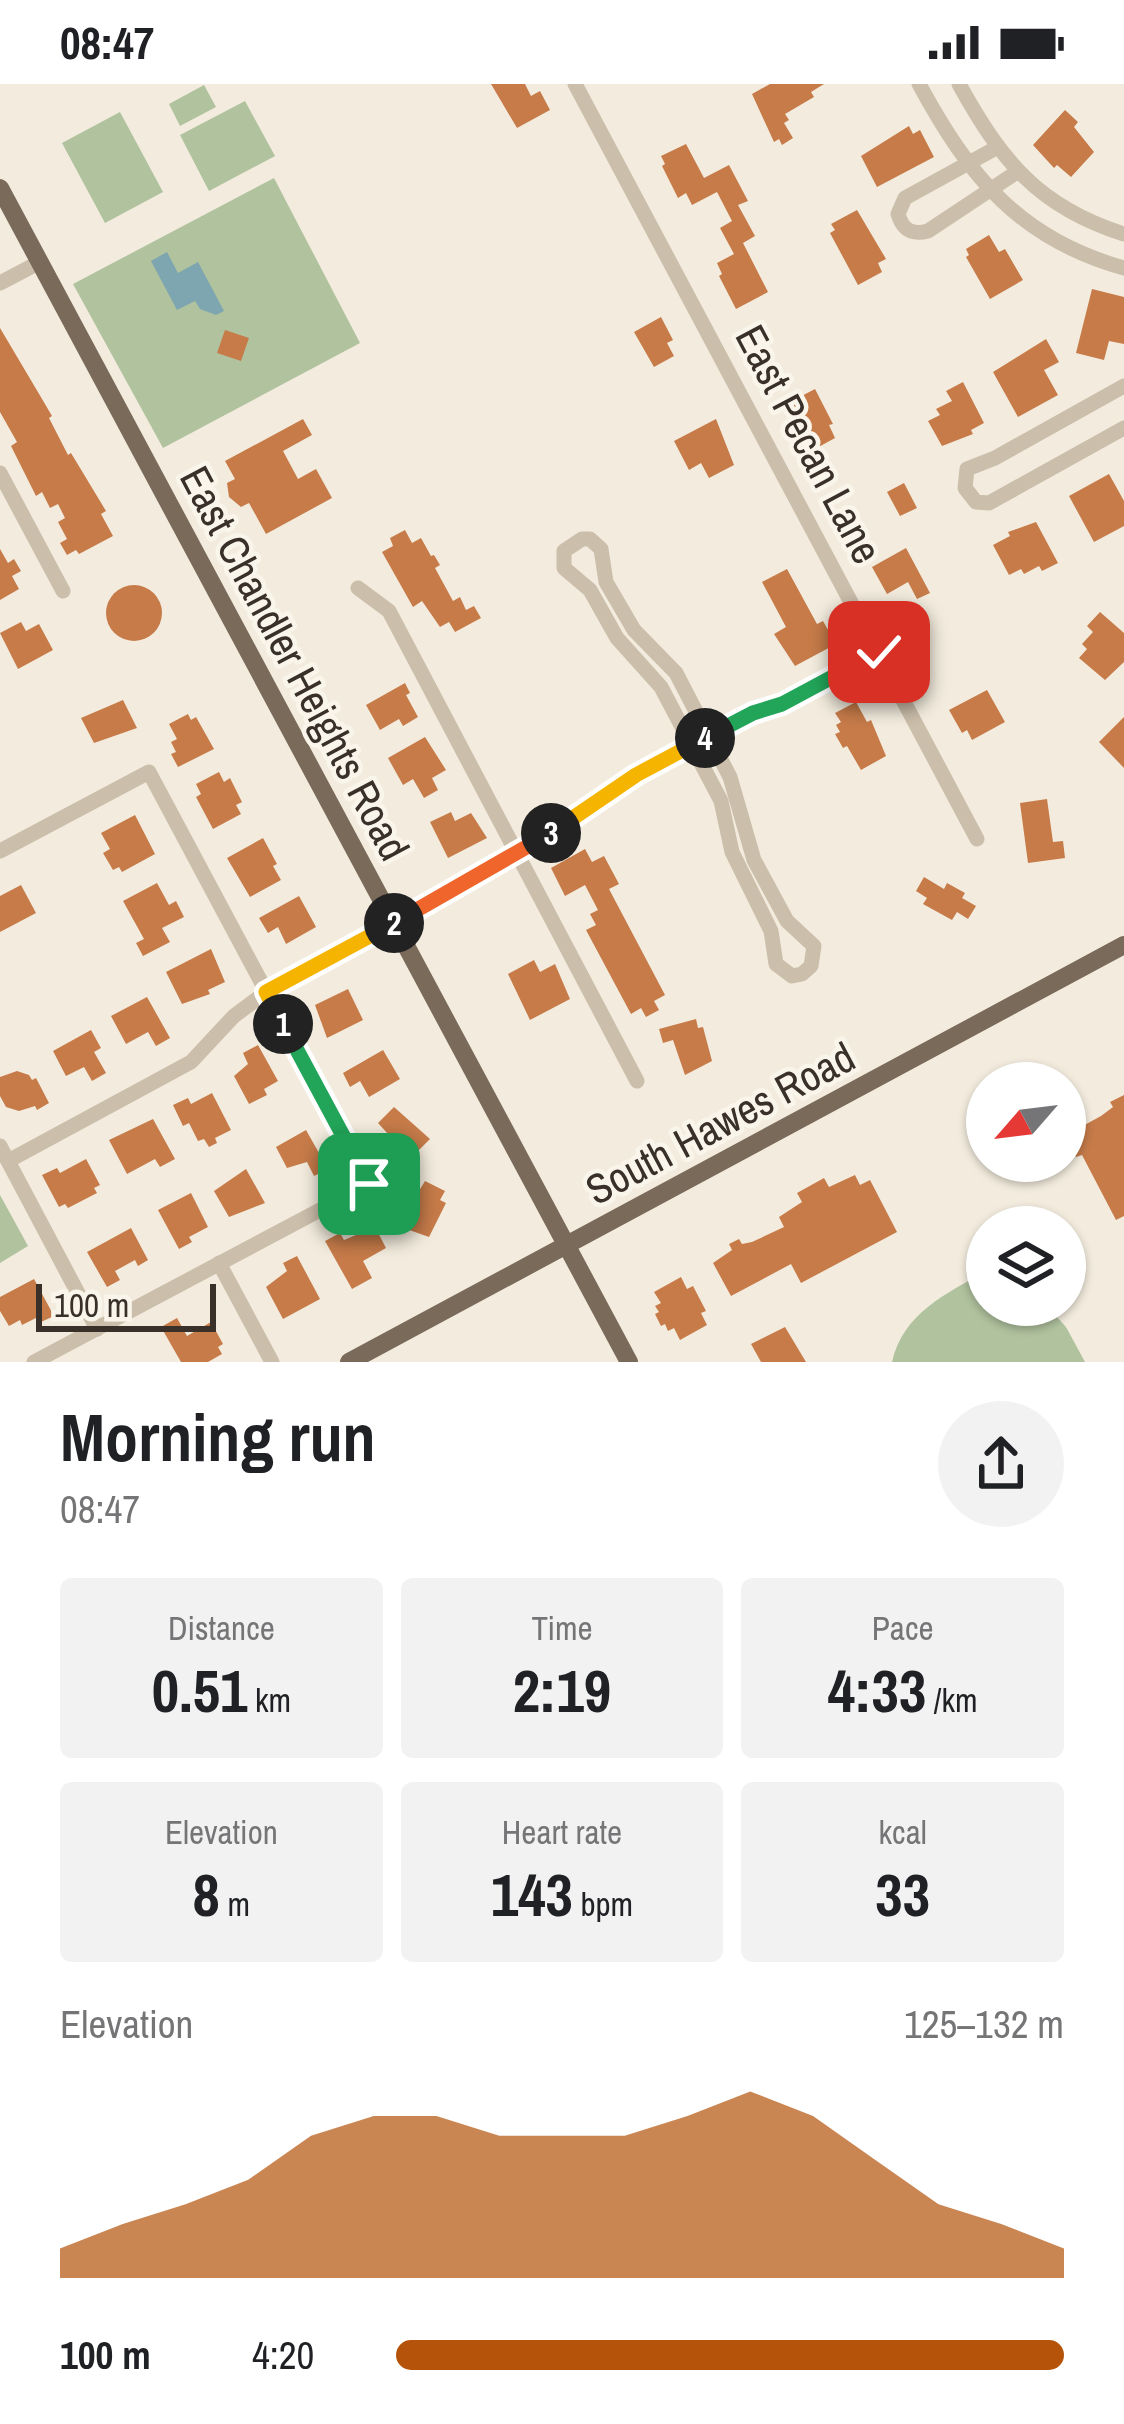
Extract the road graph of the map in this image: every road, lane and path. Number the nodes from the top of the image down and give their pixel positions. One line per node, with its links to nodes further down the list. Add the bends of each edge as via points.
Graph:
1 (575, 84): 22 (street, East Pecan Lane)
2 (920, 84): 5 (street)
3 (958, 84): 4 (street)
4 (996, 148): 5 (street); 6 (street)
5 (968, 166): 8 (street); 8 (street, via 905,199 898,214 908,231 928,231)
6 (1017, 172): 8 (street); 9 (street, via 1061,208)
7 (0, 188): 10 (main road, East Chandler Heights Road)
8 (991, 192): 11 (street, via 1046,236)
9 (1124, 234)
10 (40, 262): 12 (street); 30 (main road, East Chandler Heights Road)
11 (1124, 268)
12 (0, 283)
13 (1123, 390): 14 (street)
14 (1091, 407): 16 (street); 16 (street, via 967,469 965,488 976,502 988,502)
15 (1124, 428): 16 (street)
16 (1108, 437)
17 (0, 472): 19 (street)
18 (358, 588): 28 (street, via 389,611)
19 (63, 591)
20 (641, 639): 21 (street); 21 (street, via 606,582 601,549 590,539 570,543 564,568 590,590); 23 (street, via 676,673)
21 (629, 652): 24 (street, via 656,680)
22 (879, 652): 23 (street); 26 (street, East Pecan Lane)
23 (710, 736): 24 (street); 25 (street)
24 (692, 745): 25 (street); 28 (street)
25 (729, 798): 29 (street)
26 (977, 839)
27 (0, 851): 32 (street, via 149,772)
28 (518, 855): 30 (street); 33 (street)
29 (768, 906)
30 (394, 922): 32 (street); 35 (main road, East Chandler Heights Road)
31 (1124, 945): 35 (main road, South Hawes Road)
32 (266, 992): 34 (street, via 191,1062); 36 (street, via 369,1184)
33 (638, 1081)
34 (4, 1153): 37 (street)
35 (566, 1247): 40 (main road, South Hawes Road); 41 (main road, East Chandler Heights Road)
36 (219, 1263): 37 (street); 39 (street)
37 (97, 1328): 38 (street)
38 (34, 1362)
39 (272, 1362)
40 (349, 1362)
41 (628, 1362)

